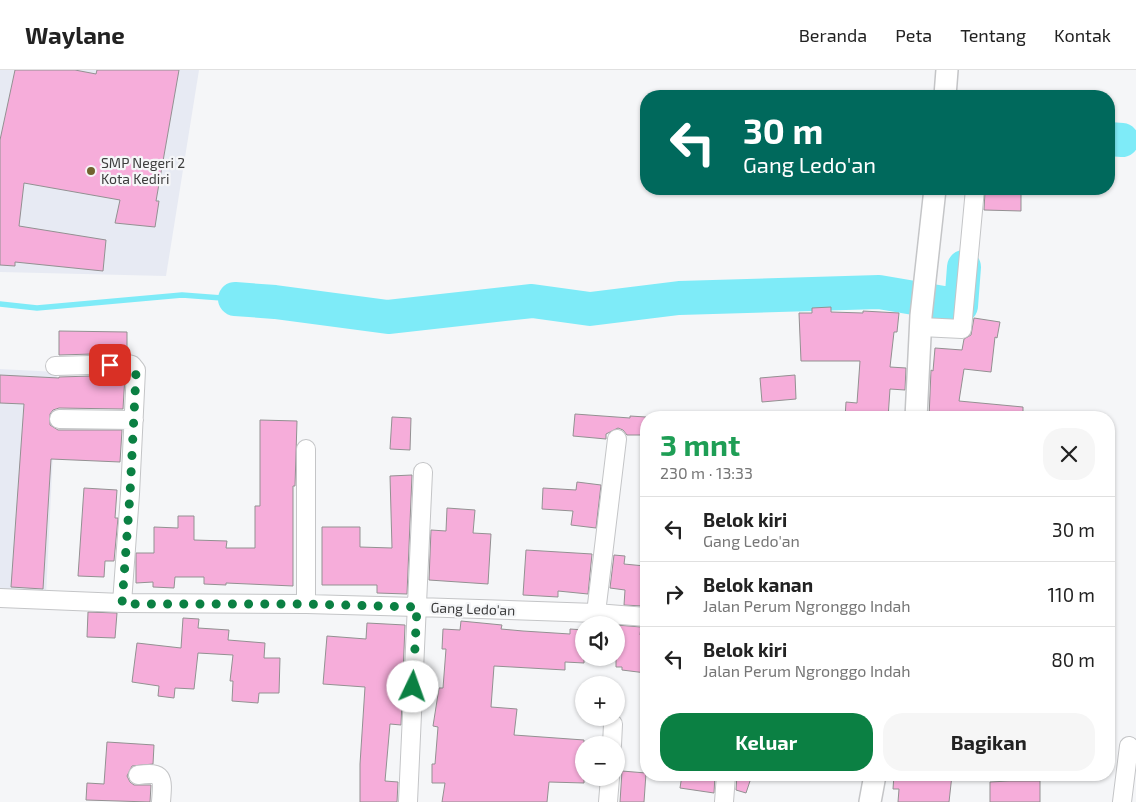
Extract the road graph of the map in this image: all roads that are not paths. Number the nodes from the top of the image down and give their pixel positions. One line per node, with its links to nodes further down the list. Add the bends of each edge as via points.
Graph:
1 (947, 70): 2 (street)
2 (945, 90)
3 (934, 195): 5 (street)
4 (974, 195): 5 (street, via 962,328)
5 (921, 321): 7 (street)
6 (55, 366): 9 (street, via 132,365 136,375)
7 (916, 411)
8 (59, 420): 9 (street)
9 (134, 420): 14 (street)
10 (617, 439): 17 (street)
11 (306, 449): 15 (street)
12 (423, 472): 16 (street)
13 (0, 598): 14 (street, Gang Ledo'an)
14 (122, 604): 15 (street, Gang Ledo'an)
15 (306, 604): 16 (street, Gang Ledo'an)
16 (417, 607): 17 (street, Gang Ledo'an); 25 (street)
17 (596, 613): 18 (street, Gang Ledo'an)
18 (640, 617)
19 (1129, 746): 29 (street)
20 (138, 775): 24 (street, via 153,773 161,779)
21 (726, 781): 27 (street)
22 (874, 781): 28 (street)
23 (609, 786): 26 (street)
24 (162, 802)
25 (408, 802)
26 (608, 802)
27 (724, 802)
28 (870, 802)
29 (1122, 802)

